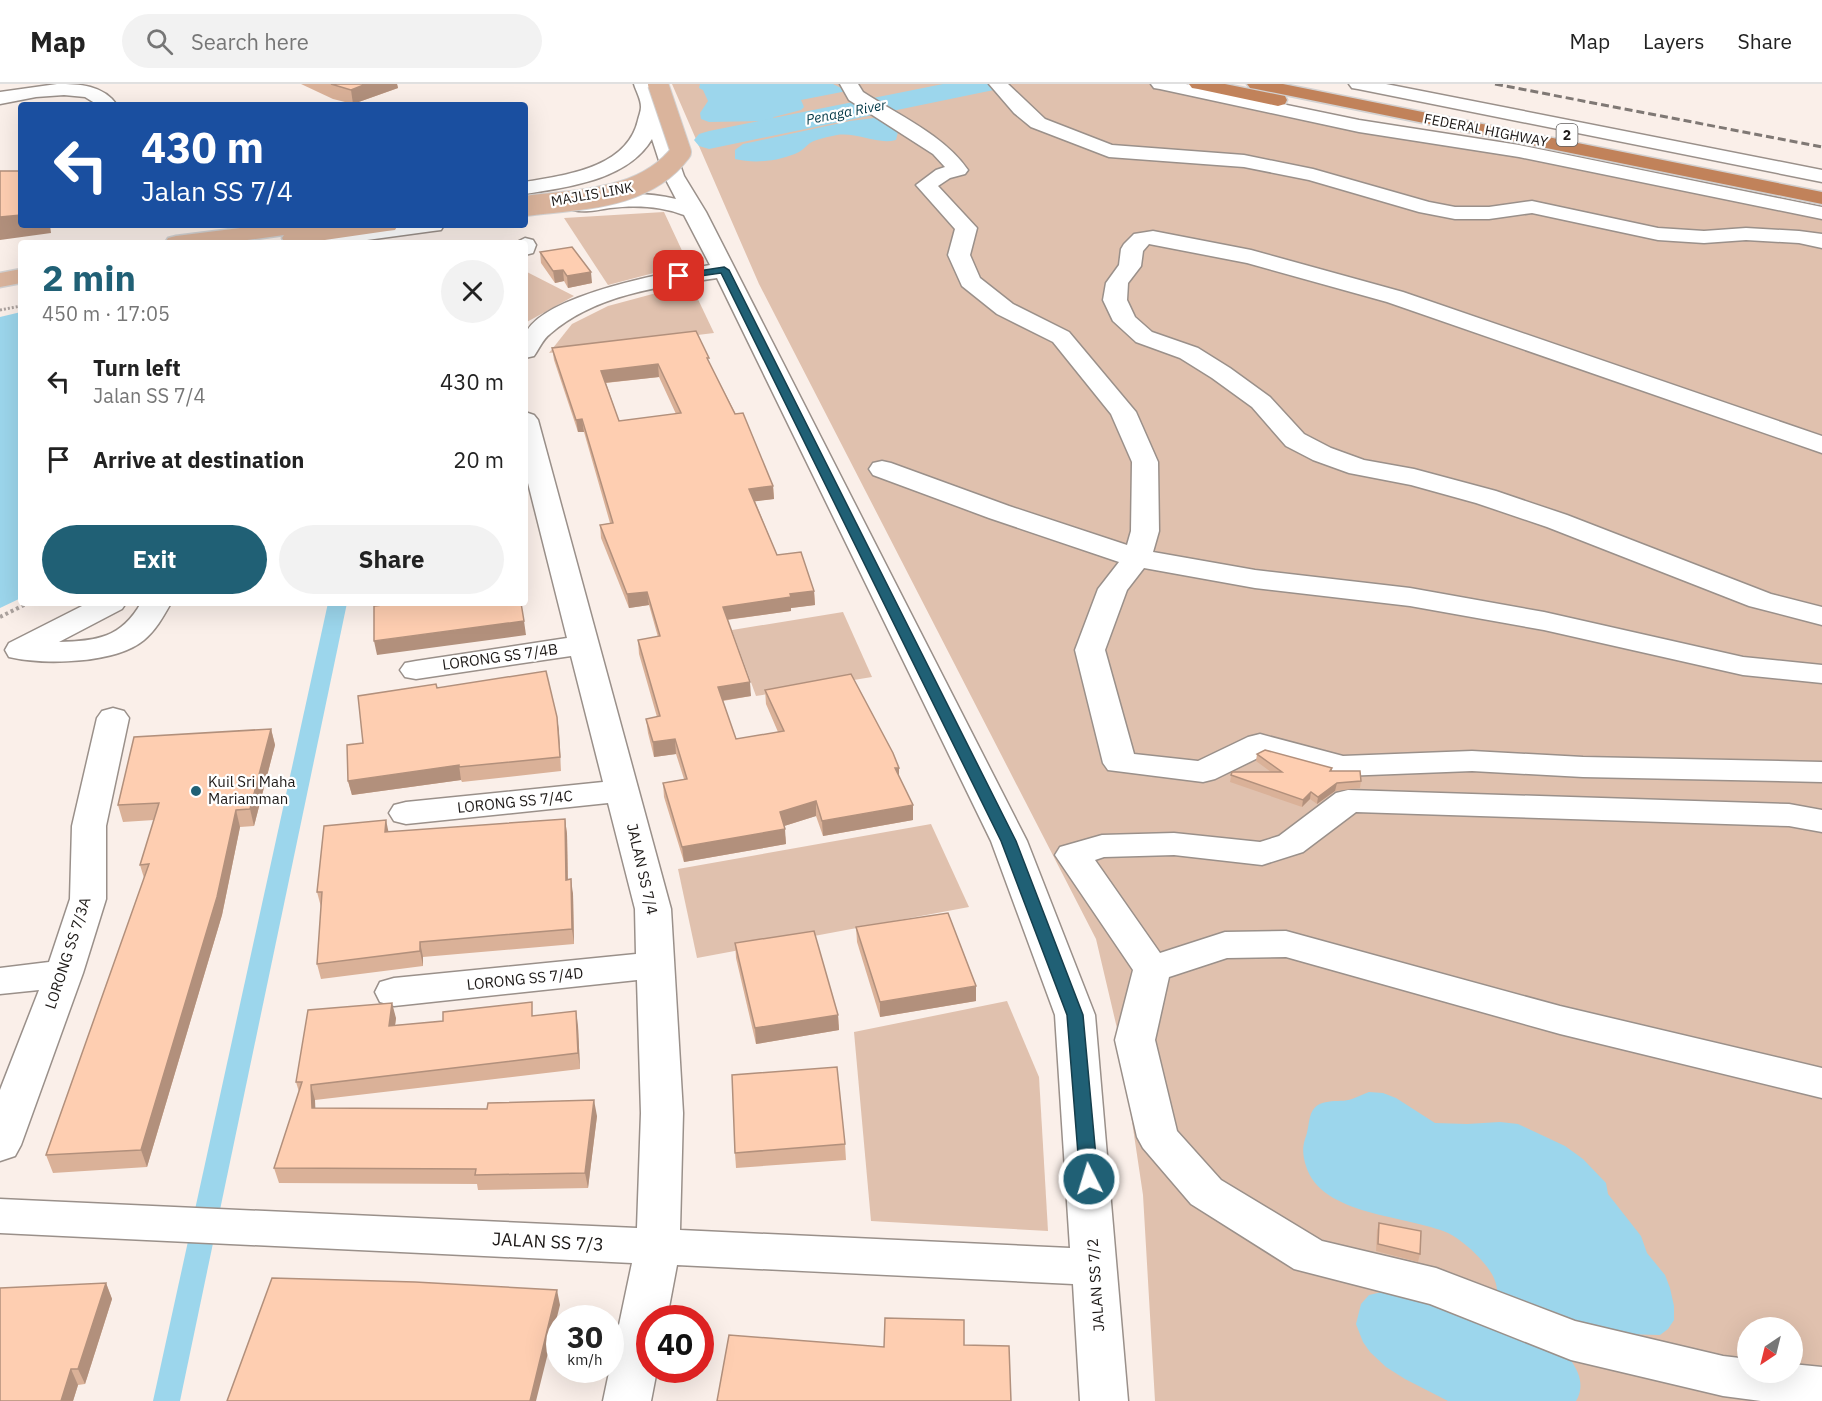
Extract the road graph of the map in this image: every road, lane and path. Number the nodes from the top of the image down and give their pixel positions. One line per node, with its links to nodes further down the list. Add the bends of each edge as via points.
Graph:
1 (642, 84): 13 (street, JALAN SS 7/2); 19 (main road, MAJLIS LINK, via 659,144 660,160 649,171 626,181)
2 (658, 84): 21 (main road, MAJLIS LINK, bridge, via 681,152 674,166 632,189)
3 (664, 84): 23 (street, JALAN SS 7/2, via 692,173)
4 (849, 84): 45 (street, via 856,96 940,150 958,170 926,185 966,228 959,255 970,281 1005,309 1061,337 1123,412 1145,462 1145,531)
5 (1160, 84): 25 (street, via 1359,126 1539,155)
6 (1198, 84): 14 (highway, via 1398,124)
7 (1256, 84): 14 (highway, FEDERAL HIGHWAY / 2)
8 (1312, 84): 17 (highway, FEDERAL HIGHWAY / 2)
9 (1358, 84): 15 (street)
10 (1000, 85): 32 (street, via 1038,123 1109,151 1245,161 1455,213 1532,207 1658,234 1746,234)
11 (0, 98): 12 (street, via 69,87 97,93)
12 (105, 102)
13 (651, 106): 16 (street, via 641,141 621,158); 23 (street, JALAN SS 7/2, via 674,176)
14 (1526, 138): 20 (highway, FEDERAL HIGHWAY / 2)
15 (1822, 176)
16 (565, 181): 18 (street); 22 (street, via 608,179 618,181 624,190 593,202)
17 (1822, 185)
18 (528, 187)
19 (528, 198)
20 (1822, 198)
21 (528, 206)
22 (556, 209): 23 (street, via 646,199 674,203); 24 (street)
23 (695, 212): 35 (street, JALAN SS 7/2)
24 (528, 213)
25 (1822, 213)
26 (345, 228): 28 (main road)
27 (410, 228): 31 (street)
28 (317, 230): 29 (main road); 30 (main road)
29 (209, 240)
30 (269, 240)
31 (319, 240)
32 (1822, 241)
33 (18, 263): 34 (main road)
34 (0, 266)
35 (724, 270): 40 (street, via 679,276 614,293 572,310 541,330); 69 (street, JALAN SS 7/2, via 1009,841 1075,1015)
36 (18, 277): 37 (main road)
37 (0, 280)
38 (18, 307): 39 (path)
39 (0, 310)
40 (528, 347)
41 (528, 444): 44 (street, JALAN SS 7/4)
42 (1822, 445): 49 (street, via 1555,351 1251,257 1153,237 1142,239 1132,249 1130,266 1117,283 1115,300 1125,321 1144,337 1189,353 1221,373 1261,402 1295,440 1322,454 1358,467 1414,477 1486,497 1760,600)
43 (882, 469): 45 (street)
44 (539, 530): 51 (street, JALAN SS 7/4)
45 (1137, 558): 54 (street, via 1255,579 1410,597 1544,621 1743,666); 56 (street, via 1113,589 1090,650 1120,763 1203,772 1260,744 1343,766 1472,761)
46 (22, 606): 50 (path)
47 (105, 606): 52 (street)
48 (155, 606): 52 (street, via 137,633 116,644 87,652)
49 (1822, 616)
50 (0, 617)
51 (584, 645): 53 (street, LORONG SS 7/4B); 57 (street, JALAN SS 7/4)
52 (10, 655)
53 (416, 670)
54 (1822, 674)
55 (113, 718): 62 (street, LORONG SS 7/3A, via 89,826 87,899)
56 (1822, 772)
57 (623, 790): 58 (street, LORONG SS 7/4C); 60 (street, JALAN SS 7/4, via 653,909)
58 (406, 813)
59 (1822, 821): 61 (street, via 1789,815 1348,801 1291,844 1262,854 1174,844 1102,846 1072,855)
60 (656, 965): 64 (street, LORONG SS 7/4D); 68 (street, JALAN SS 7/4, via 662,1113)
61 (1152, 969): 65 (street, via 1225,945 1286,944 1560,1020); 71 (street, via 1135,1040 1158,1137 1206,1192 1310,1256 1436,1287 1570,1340)
62 (64, 973): 63 (street); 66 (street, LORONG SS 7/3A)
63 (0, 981)
64 (394, 992)
65 (1822, 1083)
66 (0, 1145)
67 (0, 1216): 68 (street, JALAN SS 7/3)
68 (658, 1247): 69 (street, JALAN SS 7/3); 72 (street, JALAN SS 7/4)
69 (1095, 1268): 73 (street, JALAN SS 7/2)
70 (1822, 1388): 71 (street)
71 (1723, 1389)
72 (627, 1401)
73 (1104, 1401)

